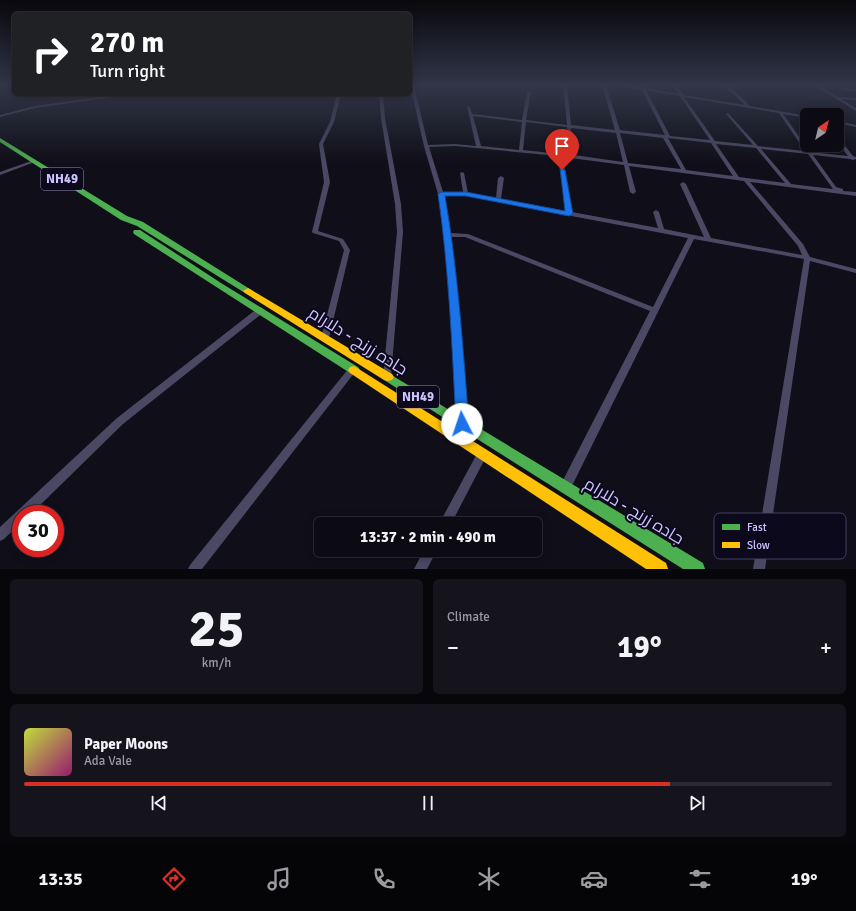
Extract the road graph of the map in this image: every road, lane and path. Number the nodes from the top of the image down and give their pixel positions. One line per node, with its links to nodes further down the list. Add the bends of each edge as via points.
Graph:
1 (18, 112): 14 (street)
2 (334, 112): 59 (street, via 321,144 327,182 315,232 341,240 347,250)
3 (382, 112): 61 (street, via 398,204 400,232)
4 (418, 112): 24 (street)
5 (469, 112): 13 (street)
6 (526, 112): 16 (street)
7 (568, 112): 18 (street)
8 (612, 112): 20 (street)
9 (654, 112): 21 (street)
10 (692, 112): 23 (street)
11 (780, 112): 15 (street); 29 (street)
12 (728, 114): 27 (street)
13 (470, 115): 16 (street); 26 (street)
14 (0, 116)
15 (800, 116)
16 (524, 122): 18 (street); 28 (street)
17 (844, 123): 19 (street)
18 (570, 126): 20 (street); 31 (street)
19 (856, 126)
20 (618, 132): 21 (street); 35 (street)
21 (666, 137): 23 (street); 36 (street)
22 (0, 140): 33 (highway, جاده زرنج - دلارام / NH49)
23 (713, 142): 27 (street); 40 (street)
24 (426, 146): 26 (street); 44 (street)
25 (844, 147): 32 (street)
26 (479, 148): 28 (street)
27 (758, 148): 29 (street); 42 (street)
28 (521, 151): 30 (street)
29 (810, 154): 32 (street); 46 (street, via 834,188)
30 (560, 155): 31 (street); 49 (street)
31 (572, 156): 35 (street)
32 (854, 158): 34 (street)
33 (34, 162): 38 (street); 50 (highway, جاده زرنج - دلارام / NH49)
34 (856, 163)
35 (627, 164): 36 (street); 43 (street)
36 (684, 171): 40 (street)
37 (462, 173): 45 (street)
38 (0, 174)
39 (501, 178): 47 (street)
40 (741, 179): 42 (street); 55 (street, via 801,246)
41 (683, 184): 54 (street)
42 (789, 185): 46 (street)
43 (633, 192)
44 (441, 194): 45 (street); 52 (street)
45 (466, 194): 47 (street)
46 (854, 195)
47 (498, 200): 49 (street)
48 (656, 212): 51 (street)
49 (569, 214): 51 (street)
50 (124, 218): 57 (highway, جاده زرنج - دلارام / NH49, via 131,228 177,259); 59 (highway, جاده زرنج - دلارام / NH49, via 140,224)
51 (661, 230): 53 (street)
52 (448, 235): 58 (street, via 466,235); 62 (street)
53 (692, 236): 54 (street); 58 (street)
54 (708, 239): 55 (street)
55 (807, 258): 56 (street); 66 (street)
56 (856, 271)
57 (261, 310): 60 (highway, جاده زرنج - دلارام / NH49); 65 (street, via 120,421)
58 (654, 310): 64 (street)
59 (325, 338): 61 (highway, جاده زرنج - دلارام / NH49)
60 (352, 370): 63 (highway, جاده زرنج - دلارام / NH49); 72 (street)
61 (387, 378): 62 (highway, جاده زرنج - دلارام / NH49)
62 (462, 424): 64 (highway, جاده زرنج - دلارام / NH49)
63 (483, 453): 67 (street); 74 (highway, جاده زرنج - دلارام / NH49)
64 (565, 488): 75 (highway, جاده زرنج - دلارام / NH49)
65 (32, 505)
66 (768, 513)
67 (449, 517)
68 (12, 524): 69 (street)
69 (0, 535)
70 (427, 557): 73 (street)
71 (761, 559): 76 (street)
72 (194, 569)
73 (420, 569)
74 (660, 569)
75 (697, 569)
76 (759, 569)

